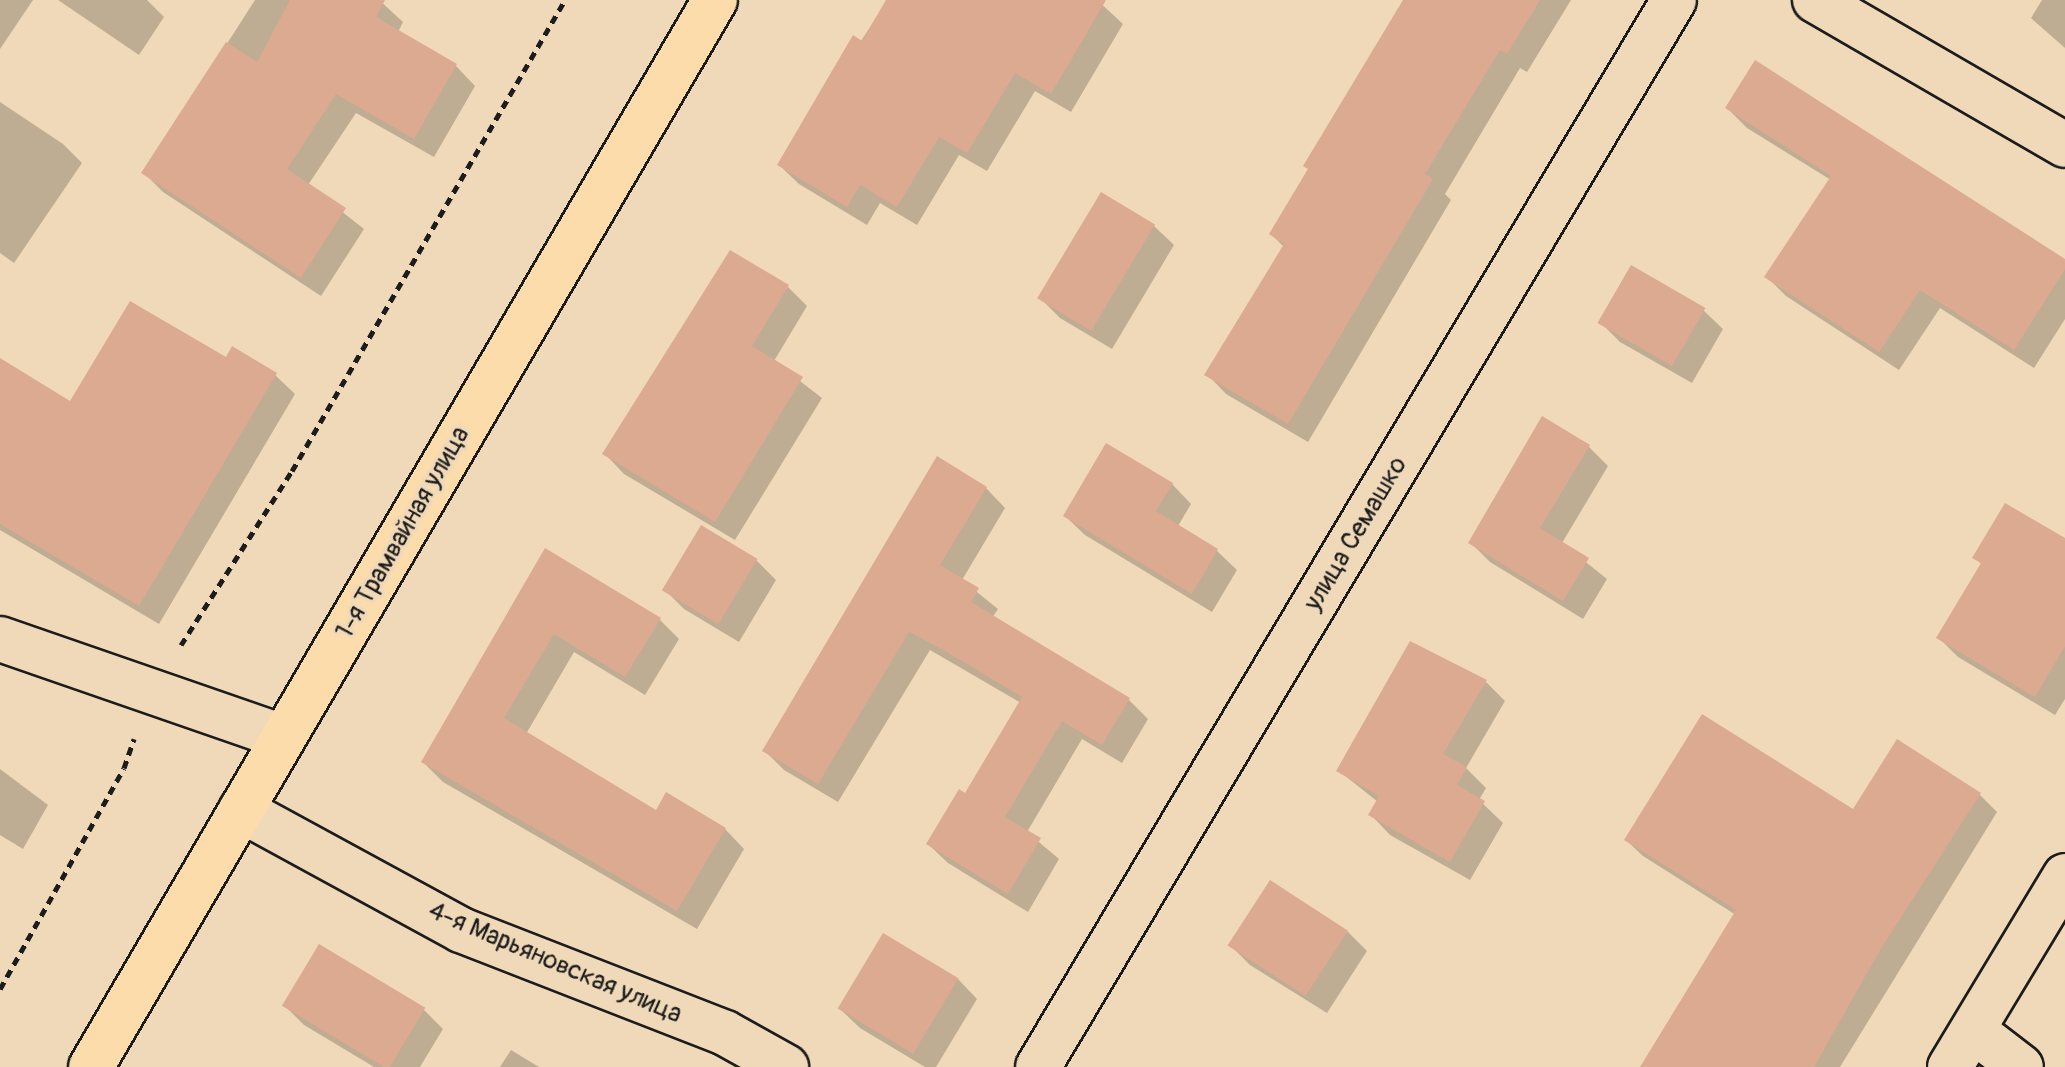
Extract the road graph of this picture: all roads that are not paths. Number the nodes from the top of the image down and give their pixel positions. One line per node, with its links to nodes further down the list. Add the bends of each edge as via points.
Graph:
1 (715, 0): 6 (main road, 1-я Трамвайная улица)
2 (1674, 0): 12 (street, улица Семашко)
3 (1815, 0): 4 (street)
4 (2065, 145)
5 (0, 639): 6 (street)
6 (283, 737): 7 (main road, 1-я Трамвайная улица)
7 (241, 810): 10 (main road, 1-я Трамвайная улица); 11 (street, 4-я Марьяновская улица, via 461,930 725,1033)
8 (2065, 876): 9 (street)
9 (1974, 1031): 13 (street); 14 (street)
10 (91, 1067)
11 (786, 1067)
12 (1038, 1067)
13 (1950, 1067)
14 (2021, 1067)

